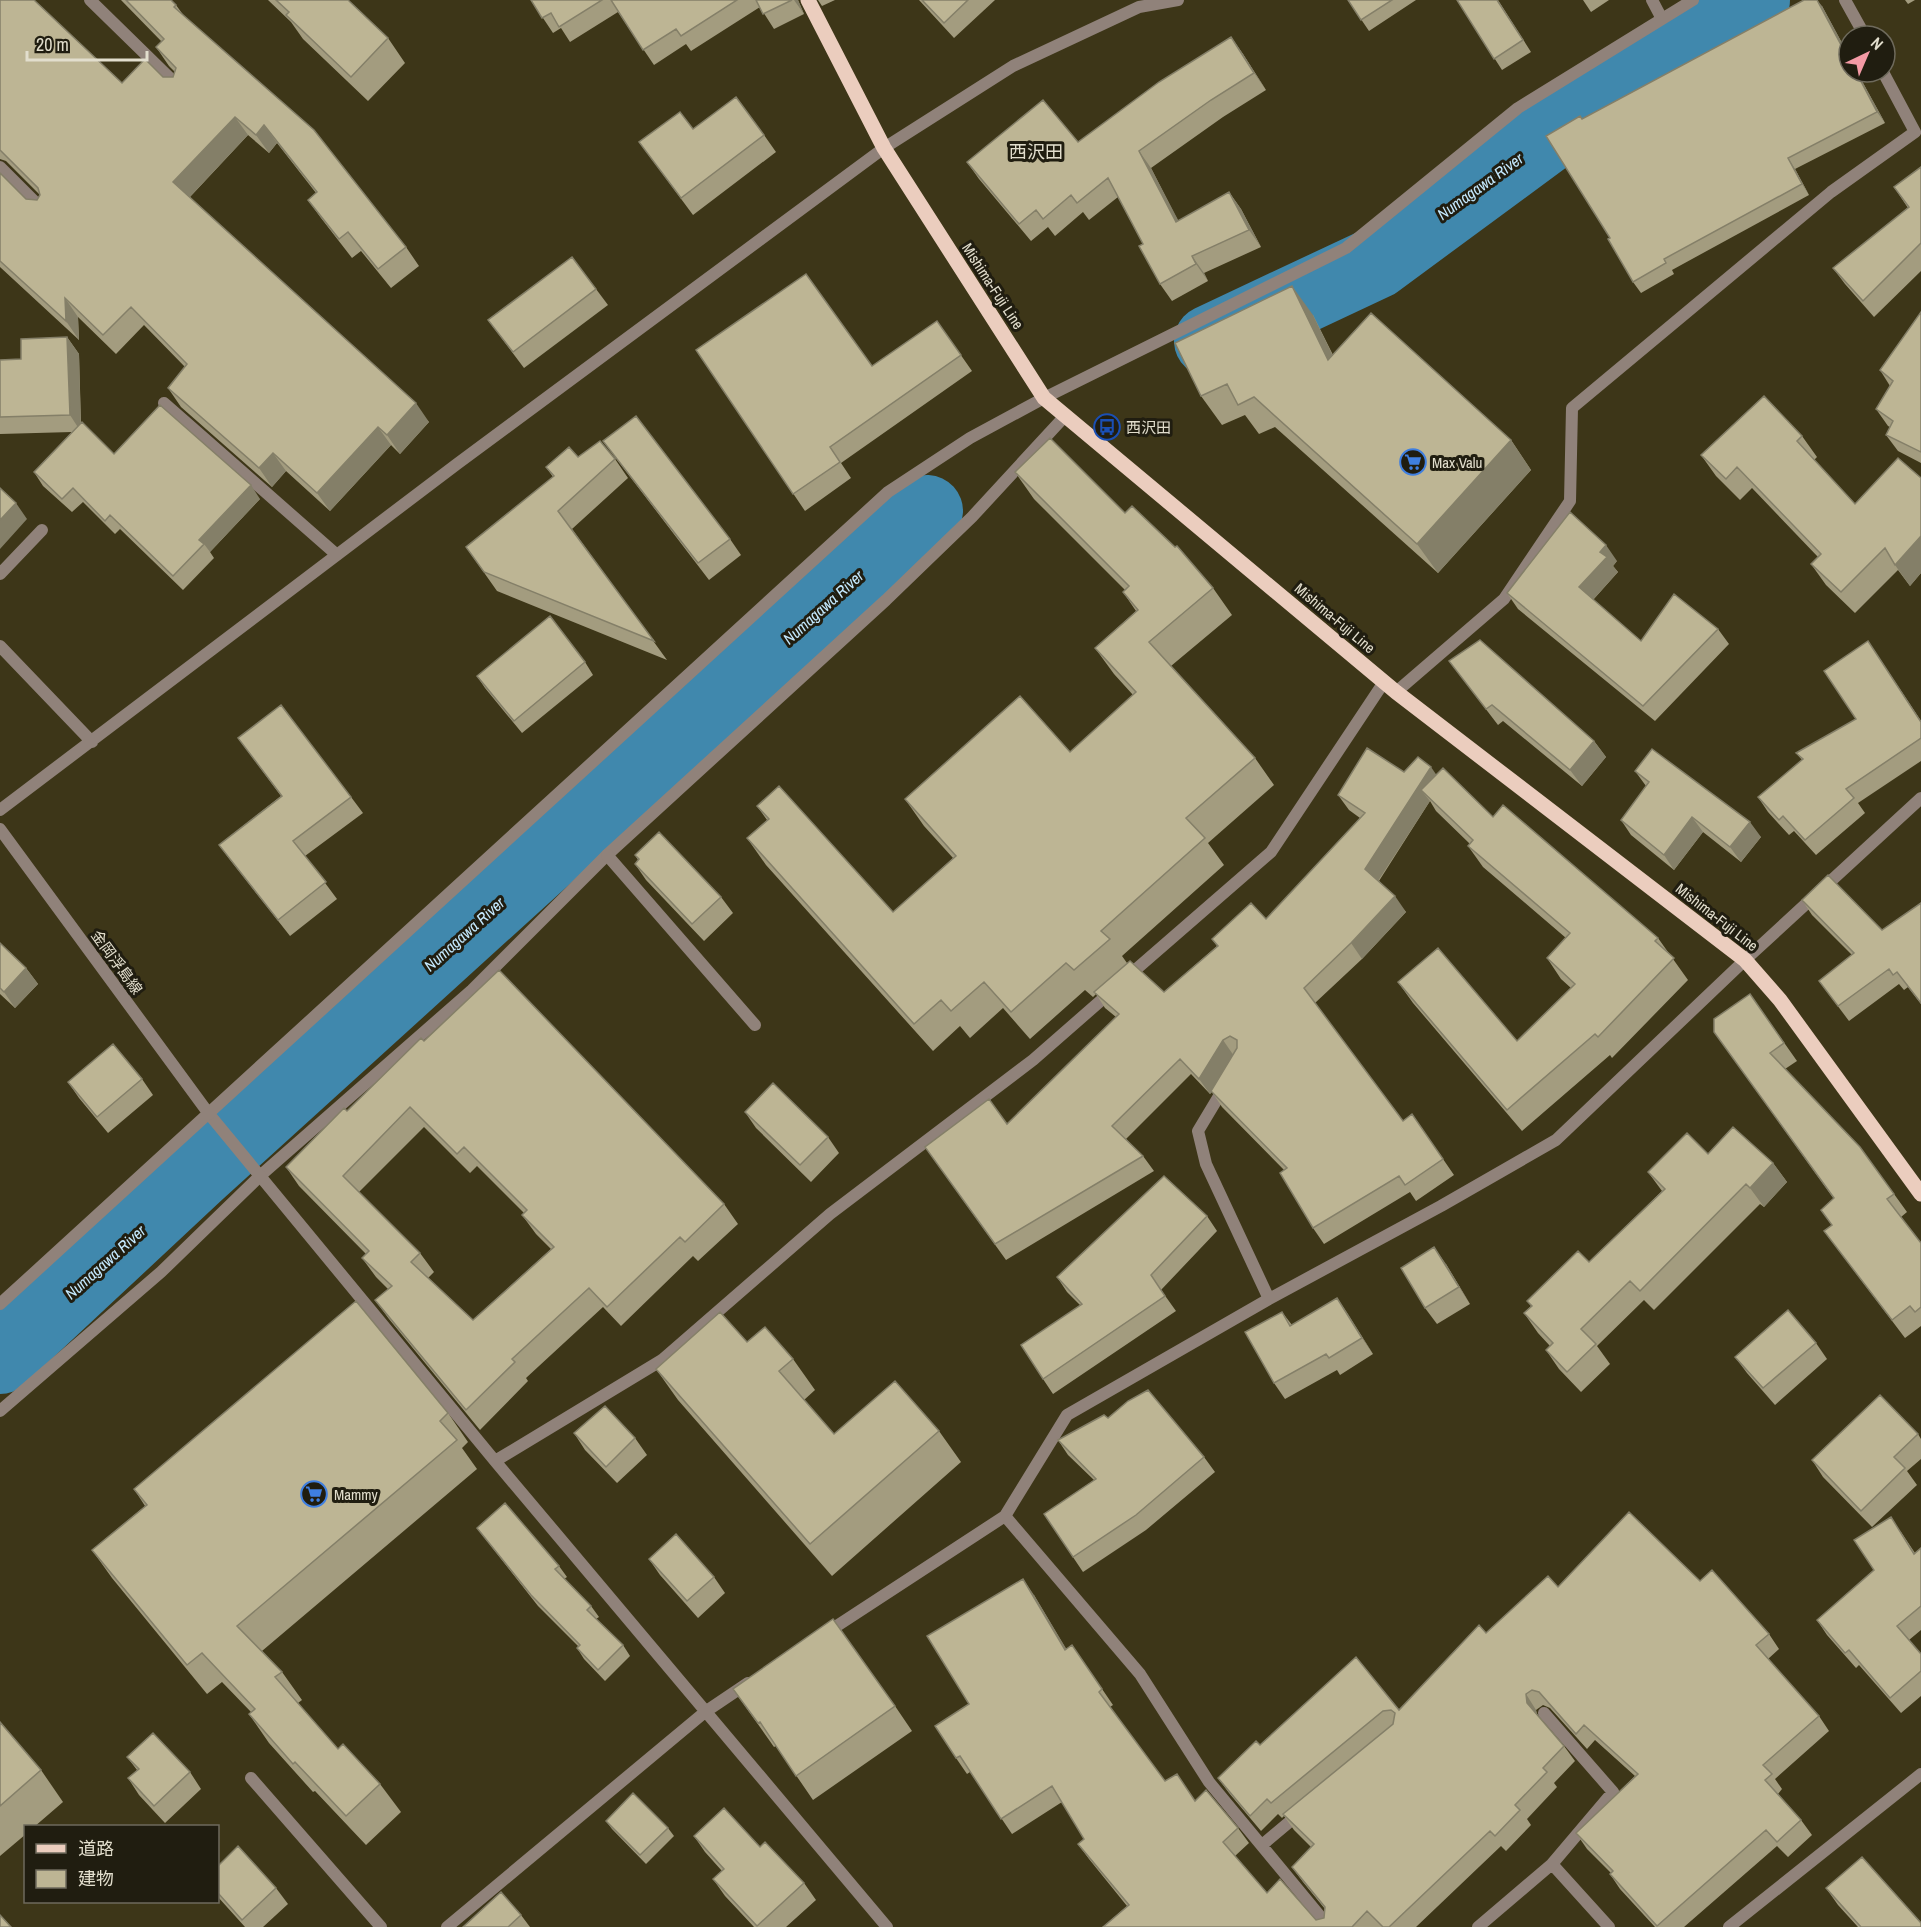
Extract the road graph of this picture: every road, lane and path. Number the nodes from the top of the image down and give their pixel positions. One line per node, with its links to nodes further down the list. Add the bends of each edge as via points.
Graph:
1 (90, 0): 10 (street)
2 (808, 0): 12 (main road, Mishima-Fuji Line)
3 (1178, 0): 12 (street, via 1139,7 1013,66)
4 (1652, 0): 7 (street)
5 (1693, 0): 7 (street)
6 (1845, 0): 8 (street)
7 (1662, 19): 15 (street, via 1518,108 1346,248)
8 (1858, 24)
9 (1890, 84): 11 (street)
10 (181, 89)
11 (1918, 135): 22 (street, via 1831,192 1572,408 1570,501 1504,599)
12 (884, 148): 15 (main road, Mishima-Fuji Line); 19 (street)
13 (0, 167): 14 (street)
14 (45, 213)
15 (1044, 398): 17 (main road, Mishima-Fuji Line); 31 (street, via 970,438 888,492)
16 (164, 403): 19 (street)
17 (1065, 416): 22 (main road, Mishima-Fuji Line); 27 (street, via 972,517)
18 (42, 530): 20 (street)
19 (337, 555): 23 (street)
20 (0, 574)
21 (0, 646): 23 (street)
22 (1390, 687): 28 (main road, Mishima-Fuji Line); 37 (street, via 1271,852 1033,1060 830,1214 662,1360)
23 (92, 742): 25 (street)
24 (1921, 798): 28 (street)
25 (0, 810)
26 (0, 829): 31 (street, 金岡浮島線)
27 (607, 855): 29 (street); 32 (street, via 472,990)
28 (1744, 960): 33 (main road, Mishima-Fuji Line, via 1780,1000); 34 (street, via 1556,1140)
29 (755, 1025)
30 (1229, 1080): 34 (street, via 1198,1131 1206,1164)
31 (209, 1114): 32 (street, 金岡浮島線); 35 (street)
32 (261, 1175): 36 (street, via 161,1272); 37 (street, 金岡浮島線)
33 (1921, 1194)
34 (1269, 1299): 38 (street, via 1067,1415)
35 (0, 1304)
36 (0, 1411)
37 (495, 1461): 41 (street, 金岡浮島線)
38 (1005, 1516): 39 (street); 46 (street, via 1140,1674 1209,1782)
39 (815, 1640)
40 (755, 1679): 41 (street)
41 (705, 1712): 49 (street); 50 (street, 金岡浮島線)
42 (1544, 1713): 47 (street, via 1613,1792)
43 (1921, 1774): 54 (street)
44 (251, 1778): 48 (street)
45 (1307, 1808): 46 (street)
46 (1262, 1845): 51 (street)
47 (1552, 1864): 52 (street); 53 (street)
48 (381, 1927)
49 (447, 1927)
50 (887, 1927)
51 (1329, 1927)
52 (1478, 1927)
53 (1609, 1927)
54 (1729, 1927)

